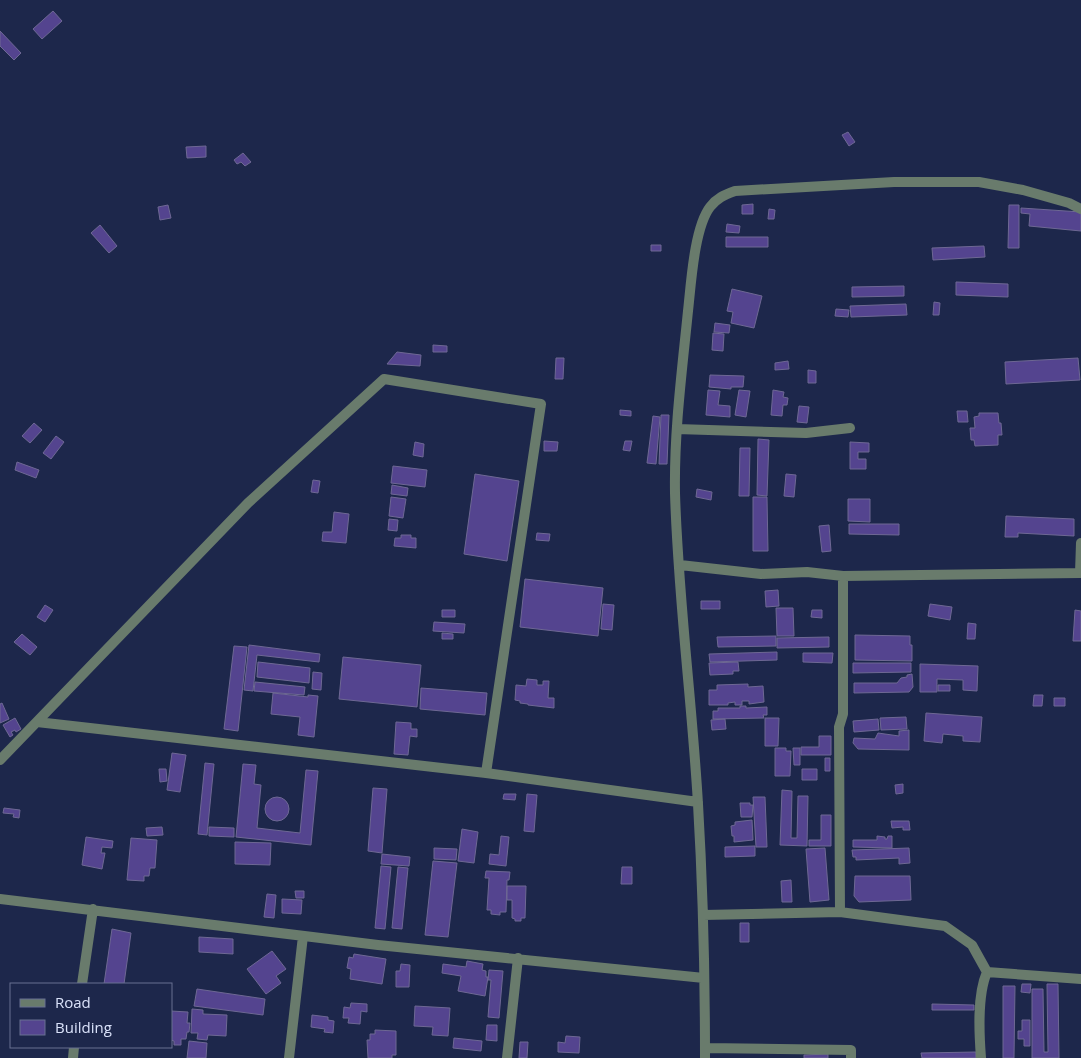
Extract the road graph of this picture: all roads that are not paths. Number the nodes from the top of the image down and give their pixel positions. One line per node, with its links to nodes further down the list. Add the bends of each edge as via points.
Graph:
1 (1081, 209): 3 (street, via 1023,190 979,182 894,182 735,191 719,197 703,219 693,262)
2 (850, 428): 3 (street, via 806,433)
3 (677, 429): 5 (street, via 675,492)
4 (1081, 543): 6 (street)
5 (680, 565): 7 (street, via 761,574 808,572); 11 (street)
6 (1081, 573): 7 (street)
7 (843, 576): 14 (street, via 843,714 839,727)
8 (37, 722): 9 (street); 10 (street); 10 (street, via 248,503 384,379 541,404)
9 (0, 760)
10 (486, 773): 11 (street)
11 (698, 802): 15 (street)
12 (0, 899): 13 (street)
13 (93, 909): 16 (street); 21 (street)
14 (840, 912): 15 (street); 18 (street, via 945,926 972,945)
15 (703, 915): 19 (street)
16 (303, 936): 17 (street); 23 (street)
17 (518, 958): 19 (street); 24 (street)
18 (987, 972): 20 (street); 26 (street, via 982,983)
19 (704, 978): 22 (street)
20 (1081, 978)
21 (82, 983)
22 (705, 1053): 25 (street, via 852,1050)
23 (290, 1058)
24 (507, 1058)
25 (851, 1058)
26 (981, 1058)

